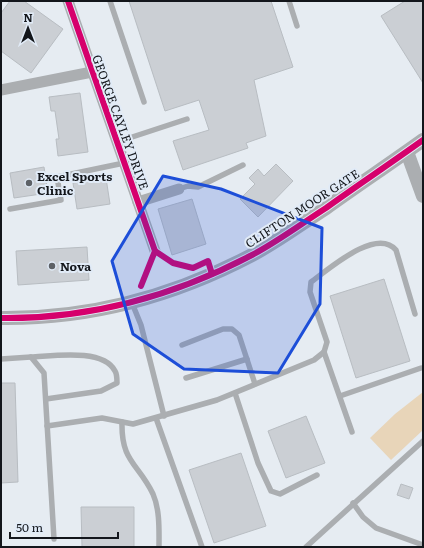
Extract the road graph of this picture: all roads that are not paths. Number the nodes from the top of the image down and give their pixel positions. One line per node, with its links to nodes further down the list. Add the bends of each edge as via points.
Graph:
1 (68, 1): 5 (street, GEORGE CAYLEY DRIVE)
2 (110, 1): 7 (lane)
3 (289, 1): 4 (lane)
4 (297, 26)
5 (92, 72): 6 (street); 10 (street, GEORGE CAYLEY DRIVE)
6 (1, 90)
7 (144, 102)
8 (187, 119): 10 (lane)
9 (423, 140): 11 (street, CLIFTON MOOR GATE)
10 (116, 142): 12 (street, GEORGE CAYLEY DRIVE)
11 (407, 152): 15 (street); 19 (street, CLIFTON MOOR GATE, via 292,231 252,255 164,294)
12 (124, 163): 16 (street, GEORGE CAYLEY DRIVE); 17 (lane, via 57,177 61,200)
13 (243, 165): 14 (lane, via 198,187 188,186)
14 (179, 189): 16 (street)
15 (423, 196)
16 (138, 202): 18 (street, GEORGE CAYLEY DRIVE)
17 (10, 209)
18 (155, 251)
19 (132, 303): 21 (street, CLIFTON MOOR GATE, via 73,314); 33 (lane, via 141,325)
20 (415, 314): 23 (lane, via 396,250 391,245 379,243 363,247 310,282 310,292 327,342)
21 (1, 318)
22 (182, 345): 26 (lane, via 223,329 232,329 239,335)
23 (324, 352): 29 (lane, via 314,360); 31 (lane)
24 (32, 357): 25 (lane); 32 (lane, via 44,373); 32 (lane, via 85,355 104,360 115,371 117,383 101,391)
25 (1, 359)
26 (247, 359): 28 (lane); 29 (lane)
27 (421, 368): 31 (lane)
28 (186, 378)
29 (255, 384): 30 (lane)
30 (235, 393): 33 (lane); 39 (lane, via 258,463 271,491 280,494)
31 (340, 396): 37 (lane)
32 (46, 399): 36 (lane)
33 (164, 416): 34 (lane)
34 (156, 418): 35 (lane, via 133,424); 44 (lane)
35 (122, 422): 36 (lane, via 102,418); 43 (lane, via 124,447 129,460 153,495 158,510)
36 (47, 426): 41 (lane)
37 (352, 432)
38 (423, 441): 40 (lane)
39 (317, 475)
40 (353, 503): 42 (lane, via 363,517 376,528); 45 (lane)
41 (54, 539)
42 (423, 545)
43 (159, 547)
44 (202, 547)
45 (306, 547)

